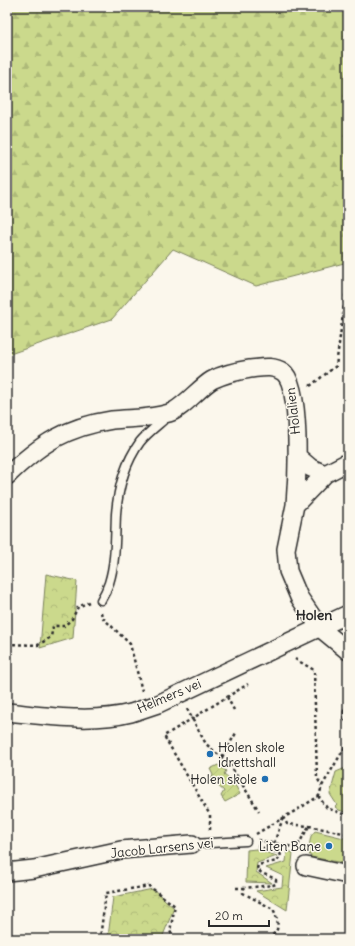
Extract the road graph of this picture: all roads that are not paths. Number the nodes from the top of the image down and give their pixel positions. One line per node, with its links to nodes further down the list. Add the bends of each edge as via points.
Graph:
1 (172, 412): 2 (street, Holalien, via 212,380 240,370 272,368 283,372 291,383 296,415); 5 (street, Holalien, via 155,417 114,420 72,429 31,454); 7 (lane, Holalien, via 141,442 124,475 118,494 113,563 109,583)
2 (297, 456): 4 (street, via 311,468); 6 (street, Holalien)
3 (348, 462): 4 (street)
4 (325, 474): 6 (street)
5 (7, 476)
6 (295, 505): 9 (street, Holalien, via 286,549 288,571 299,597)
7 (101, 600)
8 (348, 614): 9 (street, Helmers vei)
9 (320, 628): 10 (street, Holalien); 11 (street, Helmers vei, via 158,704 130,713 94,718 69,718)
10 (348, 651)
11 (7, 712)
12 (348, 712): 13 (lane)
13 (348, 717)
14 (246, 841): 15 (lane, Jacob Larsens vei)
15 (192, 844): 17 (street, Jacob Larsens vei, via 121,850 34,869)
16 (306, 866): 18 (street)
17 (7, 872)
18 (348, 875)

